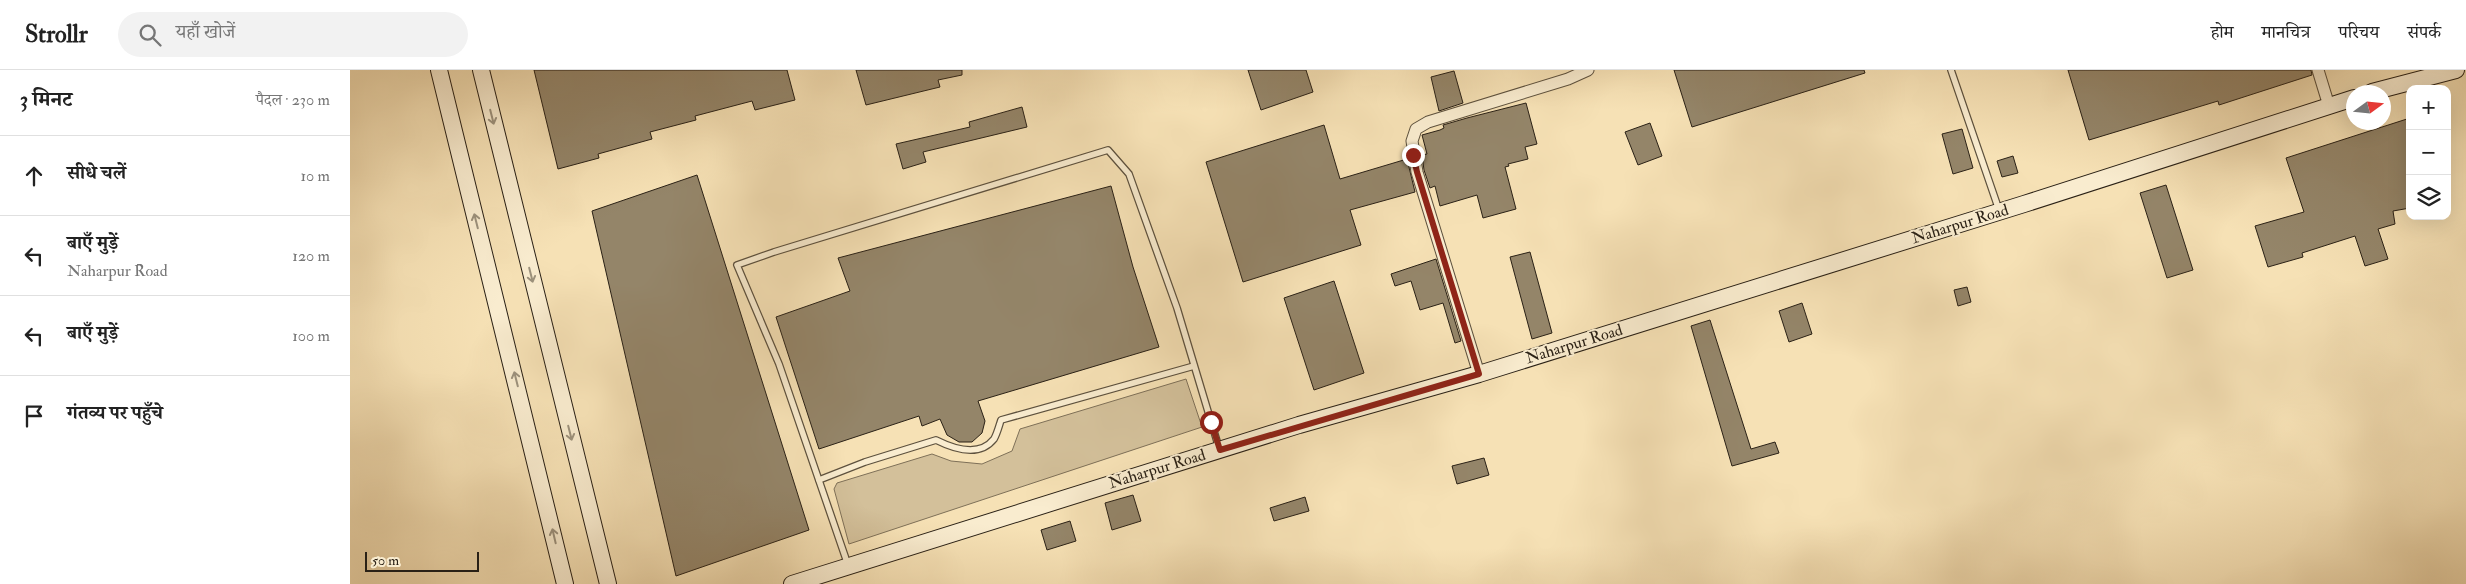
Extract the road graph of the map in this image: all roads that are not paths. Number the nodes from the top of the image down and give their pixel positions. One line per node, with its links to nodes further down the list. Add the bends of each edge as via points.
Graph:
1 (439, 70): 16 (street, one-way to 1)
2 (481, 70): 17 (street, one-way to 17)
3 (1588, 70): 12 (street, via 1428,122 1416,129 1412,141 1417,172)
4 (1950, 70): 10 (lane)
5 (2318, 70): 9 (street)
6 (2456, 70): 7 (street)
7 (2391, 87)
8 (2346, 101): 9 (street, Naharpur Road)
9 (2329, 106): 10 (street, Naharpur Road)
10 (1999, 212): 12 (street, Naharpur Road)
11 (1194, 366): 13 (lane); 14 (lane, via 1001,420 994,438 985,446 970,451 952,448 936,440); 14 (lane, via 1129,174 1108,150 1093,154 737,265 779,364)
12 (1479, 374): 13 (street, Naharpur Road)
13 (1220, 450): 15 (street, Naharpur Road)
14 (819, 480): 15 (lane)
15 (848, 566): 18 (street, Naharpur Road)
16 (565, 584)
17 (608, 584)
18 (792, 584)

